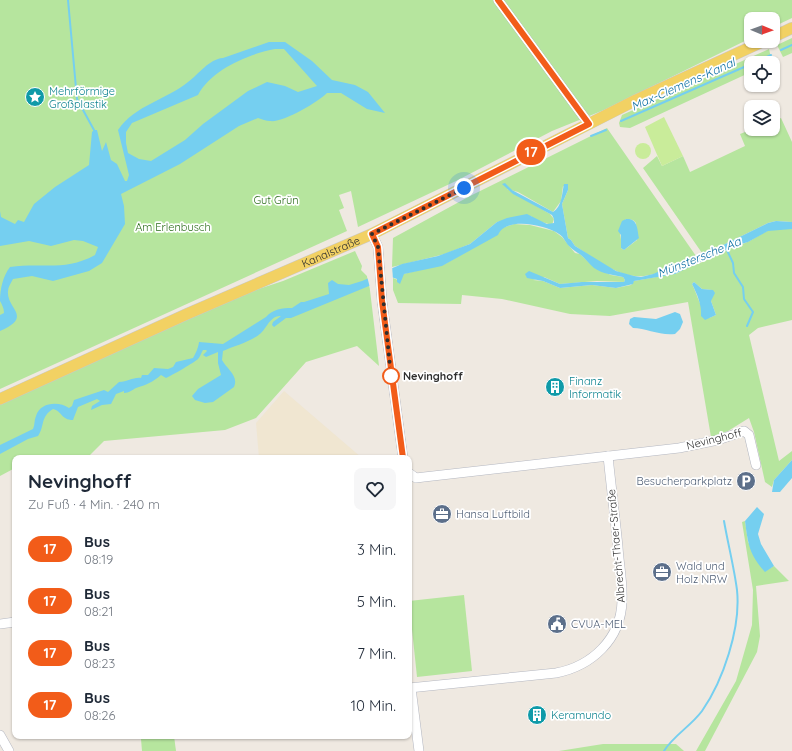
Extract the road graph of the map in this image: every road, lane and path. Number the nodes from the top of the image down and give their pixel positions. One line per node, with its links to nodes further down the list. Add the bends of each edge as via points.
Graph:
1 (498, 0): 5 (street)
2 (792, 28): 3 (main road)
3 (780, 34)
4 (749, 48): 5 (main road, Kanalstraße)
5 (589, 124): 6 (main road, Kanalstraße)
6 (372, 234): 7 (main road, Kanalstraße, via 186,314); 8 (street, via 378,247 380,261)
7 (0, 399)
8 (403, 455)
9 (608, 456): 10 (street, Nevinghoff, via 707,443 744,430 749,435); 11 (street, Nevinghoff, via 416,478); 14 (street, Albrecht-Thaer-Straße, via 622,602 616,629 602,650 588,661 563,672)
10 (756, 465)
11 (412, 475)
12 (12, 622): 13 (street)
13 (0, 624)
14 (412, 688)
15 (412, 702): 18 (street, Albrecht-Thaer-Straße)
16 (0, 735): 17 (street)
17 (9, 751)
18 (419, 751)

